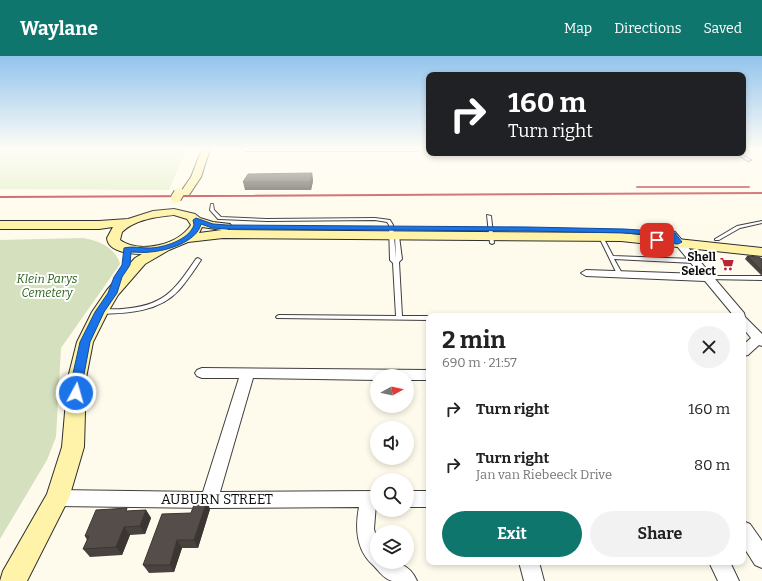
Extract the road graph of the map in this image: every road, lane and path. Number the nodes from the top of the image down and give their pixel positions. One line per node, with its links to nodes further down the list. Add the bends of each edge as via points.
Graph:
1 (197, 174): 2 (main road)
2 (180, 195): 4 (main road, via 179,206); 5 (main road)
3 (212, 205): 12 (lane, via 212,210 220,218 375,219 388,221)
4 (183, 213): 5 (main road); 6 (main road)
5 (153, 214): 7 (main road)
6 (196, 220): 12 (main road, via 212,226 227,227); 15 (main road, via 196,230)
7 (129, 222): 9 (main road, via 94,225); 17 (main road, via 116,232)
8 (762, 222): 16 (lane, via 739,227)
9 (0, 225)
10 (491, 231): 12 (main road); 13 (main road); 14 (main road, via 607,230)
11 (0, 233): 17 (main road, via 82,233)
12 (393, 233): 15 (main road, via 223,234); 33 (lane, via 392,256 396,262)
13 (601, 237): 14 (main road); 22 (lane)
14 (675, 238): 16 (main road); 21 (main road); 24 (street)
15 (185, 239): 19 (main road)
16 (717, 239): 18 (main road)
17 (114, 242): 20 (main road)
18 (762, 245)
19 (164, 248): 20 (main road); 29 (main road, via 140,262)
20 (127, 249): 29 (main road, via 126,265)
21 (762, 252)
22 (611, 257): 24 (lane); 26 (lane)
23 (198, 260): 30 (lane, via 176,291 162,301 140,309)
24 (694, 261): 27 (street)
25 (586, 273): 26 (street)
26 (620, 275): 27 (street)
27 (708, 278): 28 (lane); 31 (street)
28 (762, 278)
29 (112, 293): 30 (main road)
30 (100, 312): 41 (main road, via 85,342 77,378 73,447)
31 (737, 313)
32 (279, 317): 33 (lane)
33 (399, 318): 34 (lane)
34 (426, 318)
35 (746, 324): 36 (street)
36 (760, 340): 37 (street)
37 (746, 350)
38 (202, 373): 39 (street)
39 (247, 374): 40 (street); 45 (street)
40 (426, 375)
41 (57, 498): 45 (street, AUBURN STREET); 53 (main road)
42 (370, 499): 45 (street, AUBURN STREET)
43 (414, 499): 44 (street)
44 (426, 499)
45 (209, 500)
46 (370, 509): 48 (street, via 364,528)
47 (746, 534): 49 (street)
48 (370, 547)
49 (762, 558)
50 (530, 565): 55 (street)
51 (721, 565): 56 (street)
52 (391, 569): 54 (street)
53 (13, 581)
54 (407, 581)
55 (534, 581)
56 (729, 581)

